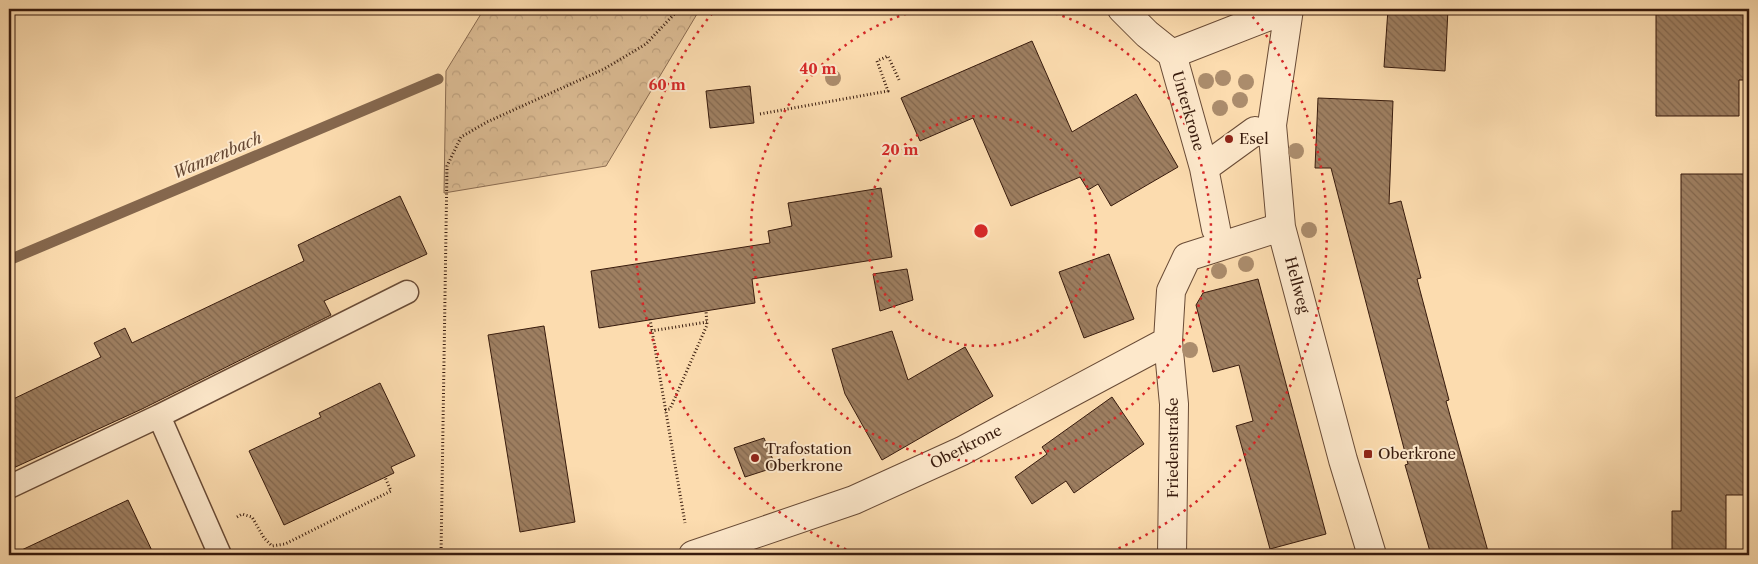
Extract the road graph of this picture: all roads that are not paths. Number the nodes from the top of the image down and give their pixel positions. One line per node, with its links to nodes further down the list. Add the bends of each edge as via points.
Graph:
1 (1122, 9): 3 (street, Unterkrone)
2 (1288, 9): 3 (street, Unterkrone); 6 (street, Hellweg, via 1272,126)
3 (1172, 54): 5 (street, Unterkrone)
4 (1255, 131): 5 (street, Unterkrone)
5 (1204, 168): 7 (street, Unterkrone)
6 (1281, 227): 9 (street, via 1187,257 1171,291); 15 (street, Hellweg, via 1343,460)
7 (1216, 229)
8 (407, 292): 10 (lane)
9 (1168, 341): 13 (street, Oberkrone, via 962,451 854,500); 14 (street, Friedenstraße, via 1174,404)
10 (159, 416): 11 (lane); 12 (lane)
11 (9, 488)
12 (220, 555)
13 (693, 555)
14 (1172, 555)
15 (1372, 555)

